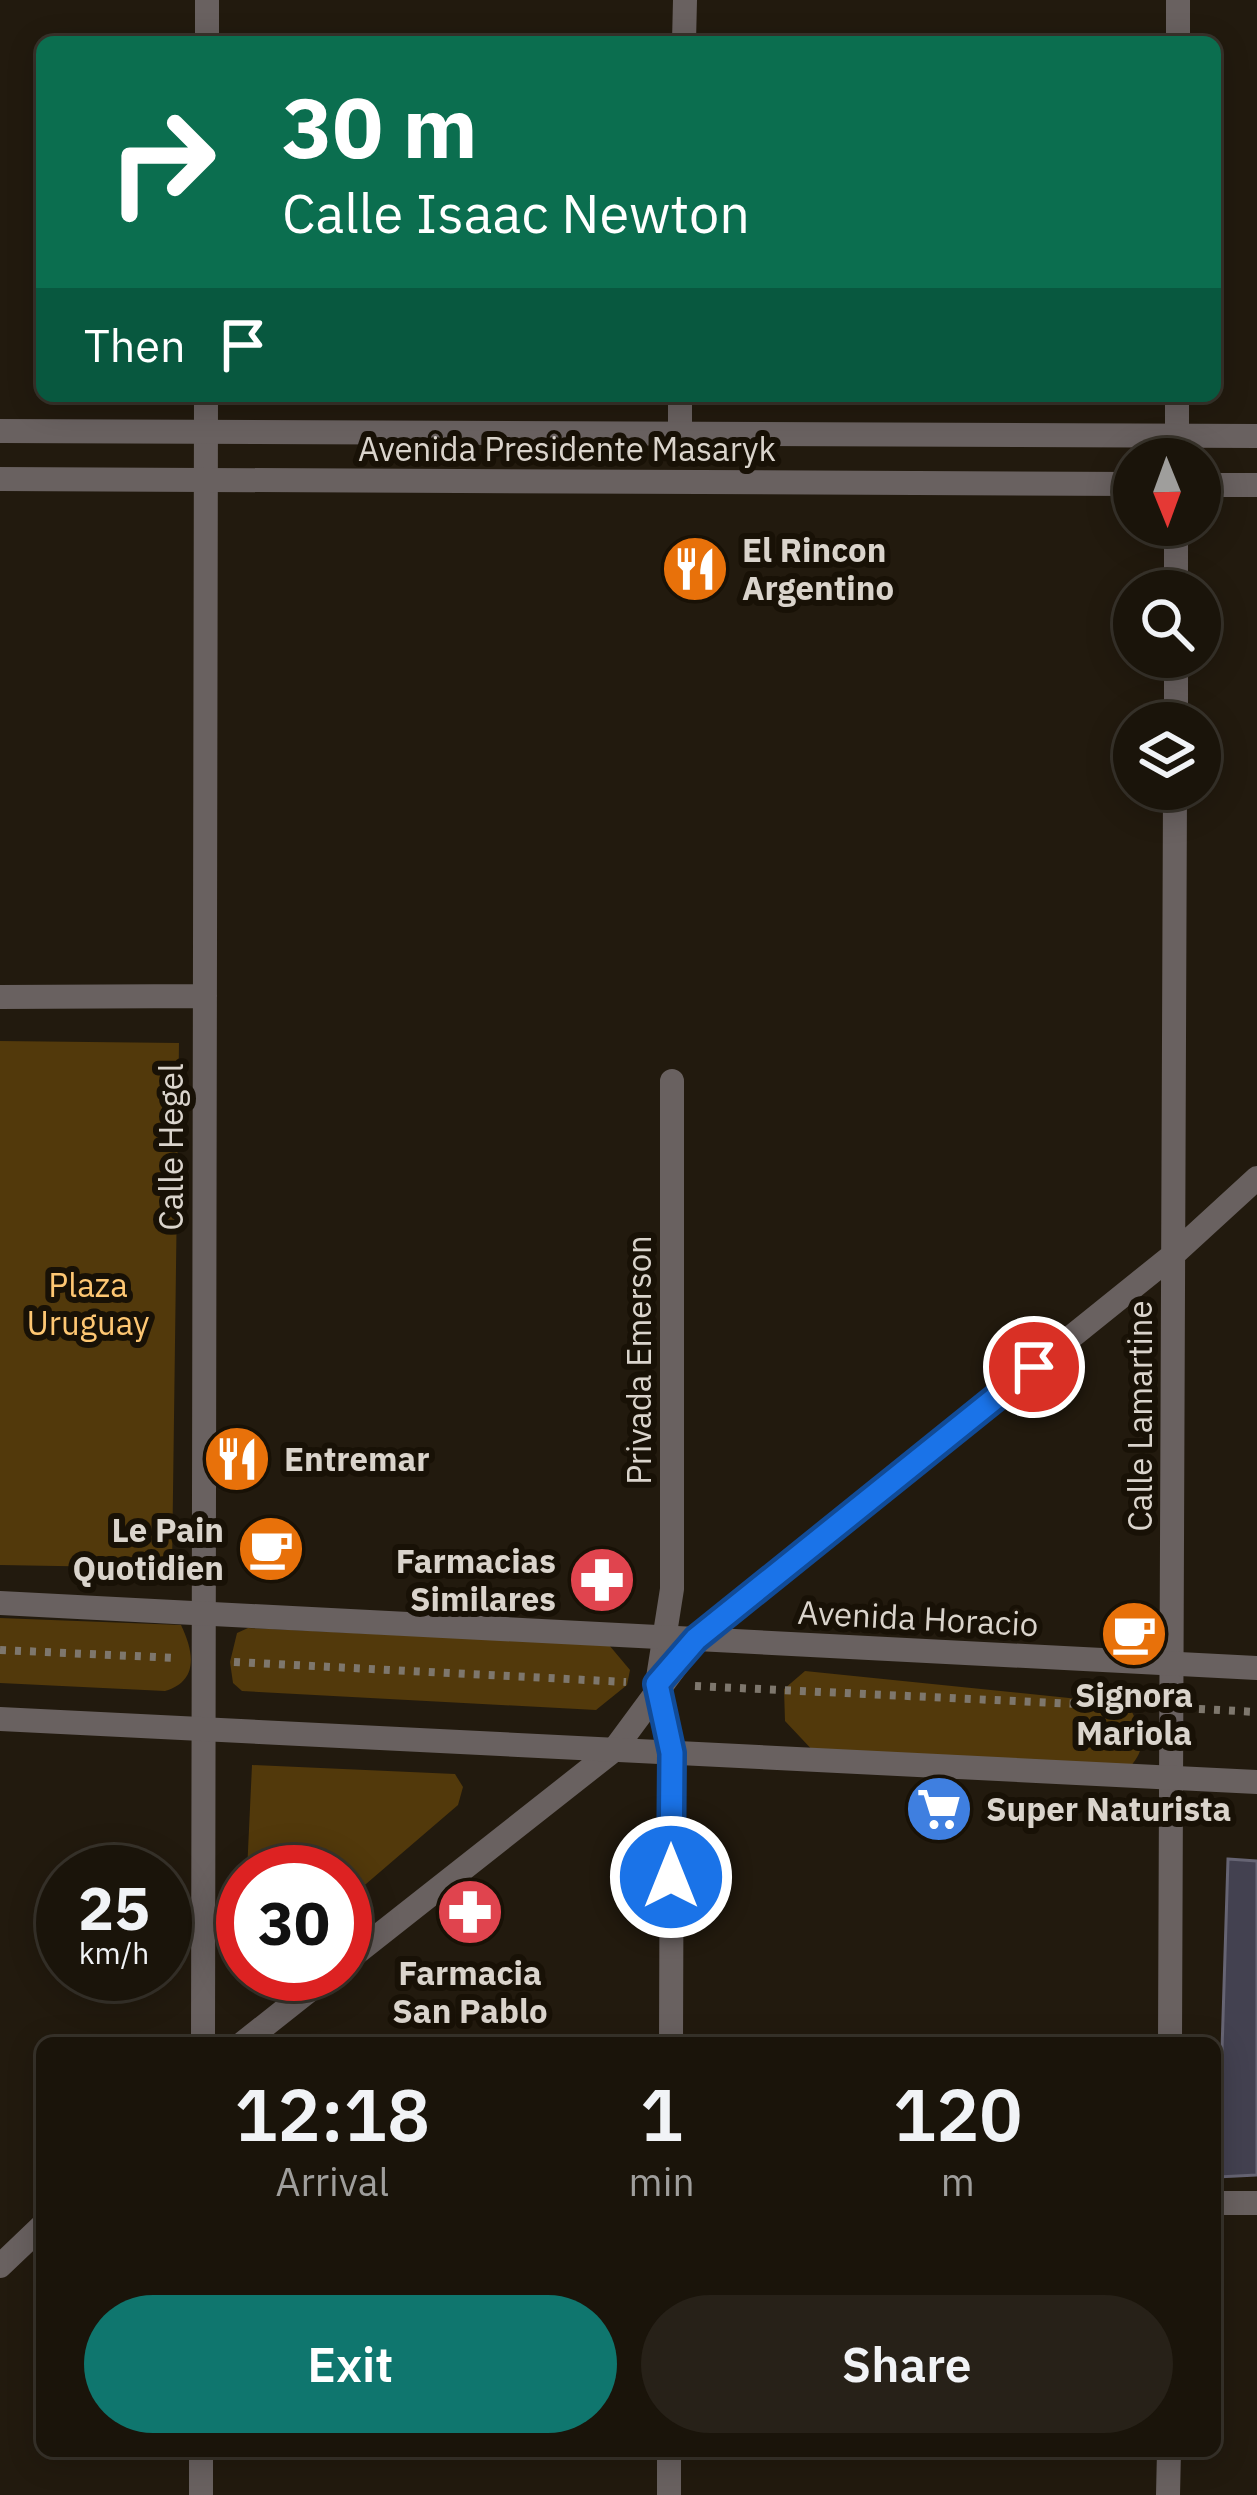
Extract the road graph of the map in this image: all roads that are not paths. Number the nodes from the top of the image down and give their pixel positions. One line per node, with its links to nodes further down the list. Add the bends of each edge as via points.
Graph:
1 (207, 0): 4 (street)
2 (685, 0): 5 (street)
3 (1178, 0): 6 (street)
4 (207, 36)
5 (684, 36)
6 (1178, 36)
7 (206, 402): 11 (street, Calle Hegel)
8 (680, 402): 12 (street)
9 (1177, 402): 14 (street)
10 (0, 430): 11 (street, Avenida Presidente Masaryk)
11 (206, 431): 12 (street, Avenida Presidente Masaryk); 18 (street, Calle Hegel)
12 (680, 434): 16 (street, Avenida Presidente Masaryk)
13 (1257, 436): 15 (street, Avenida Presidente Masaryk)
14 (1176, 438)
15 (1221, 441)
16 (1113, 445)
17 (0, 479): 18 (street, Avenida Presidente Masaryk)
18 (206, 480): 19 (street, Avenida Presidente Masaryk); 23 (street, Calle Hegel)
19 (1113, 484)
20 (1221, 485): 21 (street)
21 (1257, 485)
22 (1175, 810): 27 (street, Calle Lamartine)
23 (205, 996): 24 (street); 29 (street, Calle Hegel)
24 (0, 997)
25 (672, 1081): 30 (street, Privada Emerson)
26 (1257, 1178): 27 (street)
27 (1173, 1255): 31 (street); 32 (street, Calle Lamartine)
28 (0, 1603): 29 (street, Avenida Horacio)
29 (203, 1614): 30 (street, Avenida Horacio); 36 (street, Calle Hegel)
30 (668, 1638): 31 (street, Avenida Horacio); 34 (street, Privada Emerson)
31 (696, 1639): 32 (street, Avenida Horacio); 34 (street)
32 (1173, 1664): 33 (street, Avenida Horacio); 39 (street, Calle Lamartine)
33 (1257, 1668)
34 (657, 1684): 37 (street); 38 (street)
35 (0, 1719): 36 (street)
36 (203, 1729): 37 (street); 43 (street, Calle Hegel)
37 (614, 1750): 38 (street); 41 (street)
38 (672, 1753): 39 (street); 45 (street)
39 (1171, 1778): 40 (street); 46 (street, Calle Lamartine)
40 (1257, 1782)
41 (372, 1941)
42 (296, 2001): 44 (street)
43 (202, 2037)
44 (251, 2037)
45 (670, 2037)
46 (1170, 2037)
47 (1221, 2203): 48 (street)
48 (1257, 2203)
49 (36, 2232): 50 (street)
50 (0, 2266)
51 (202, 2457): 54 (street)
52 (669, 2457): 55 (street)
53 (1168, 2457): 56 (street)
54 (201, 2495)
55 (669, 2495)
56 (1168, 2495)

